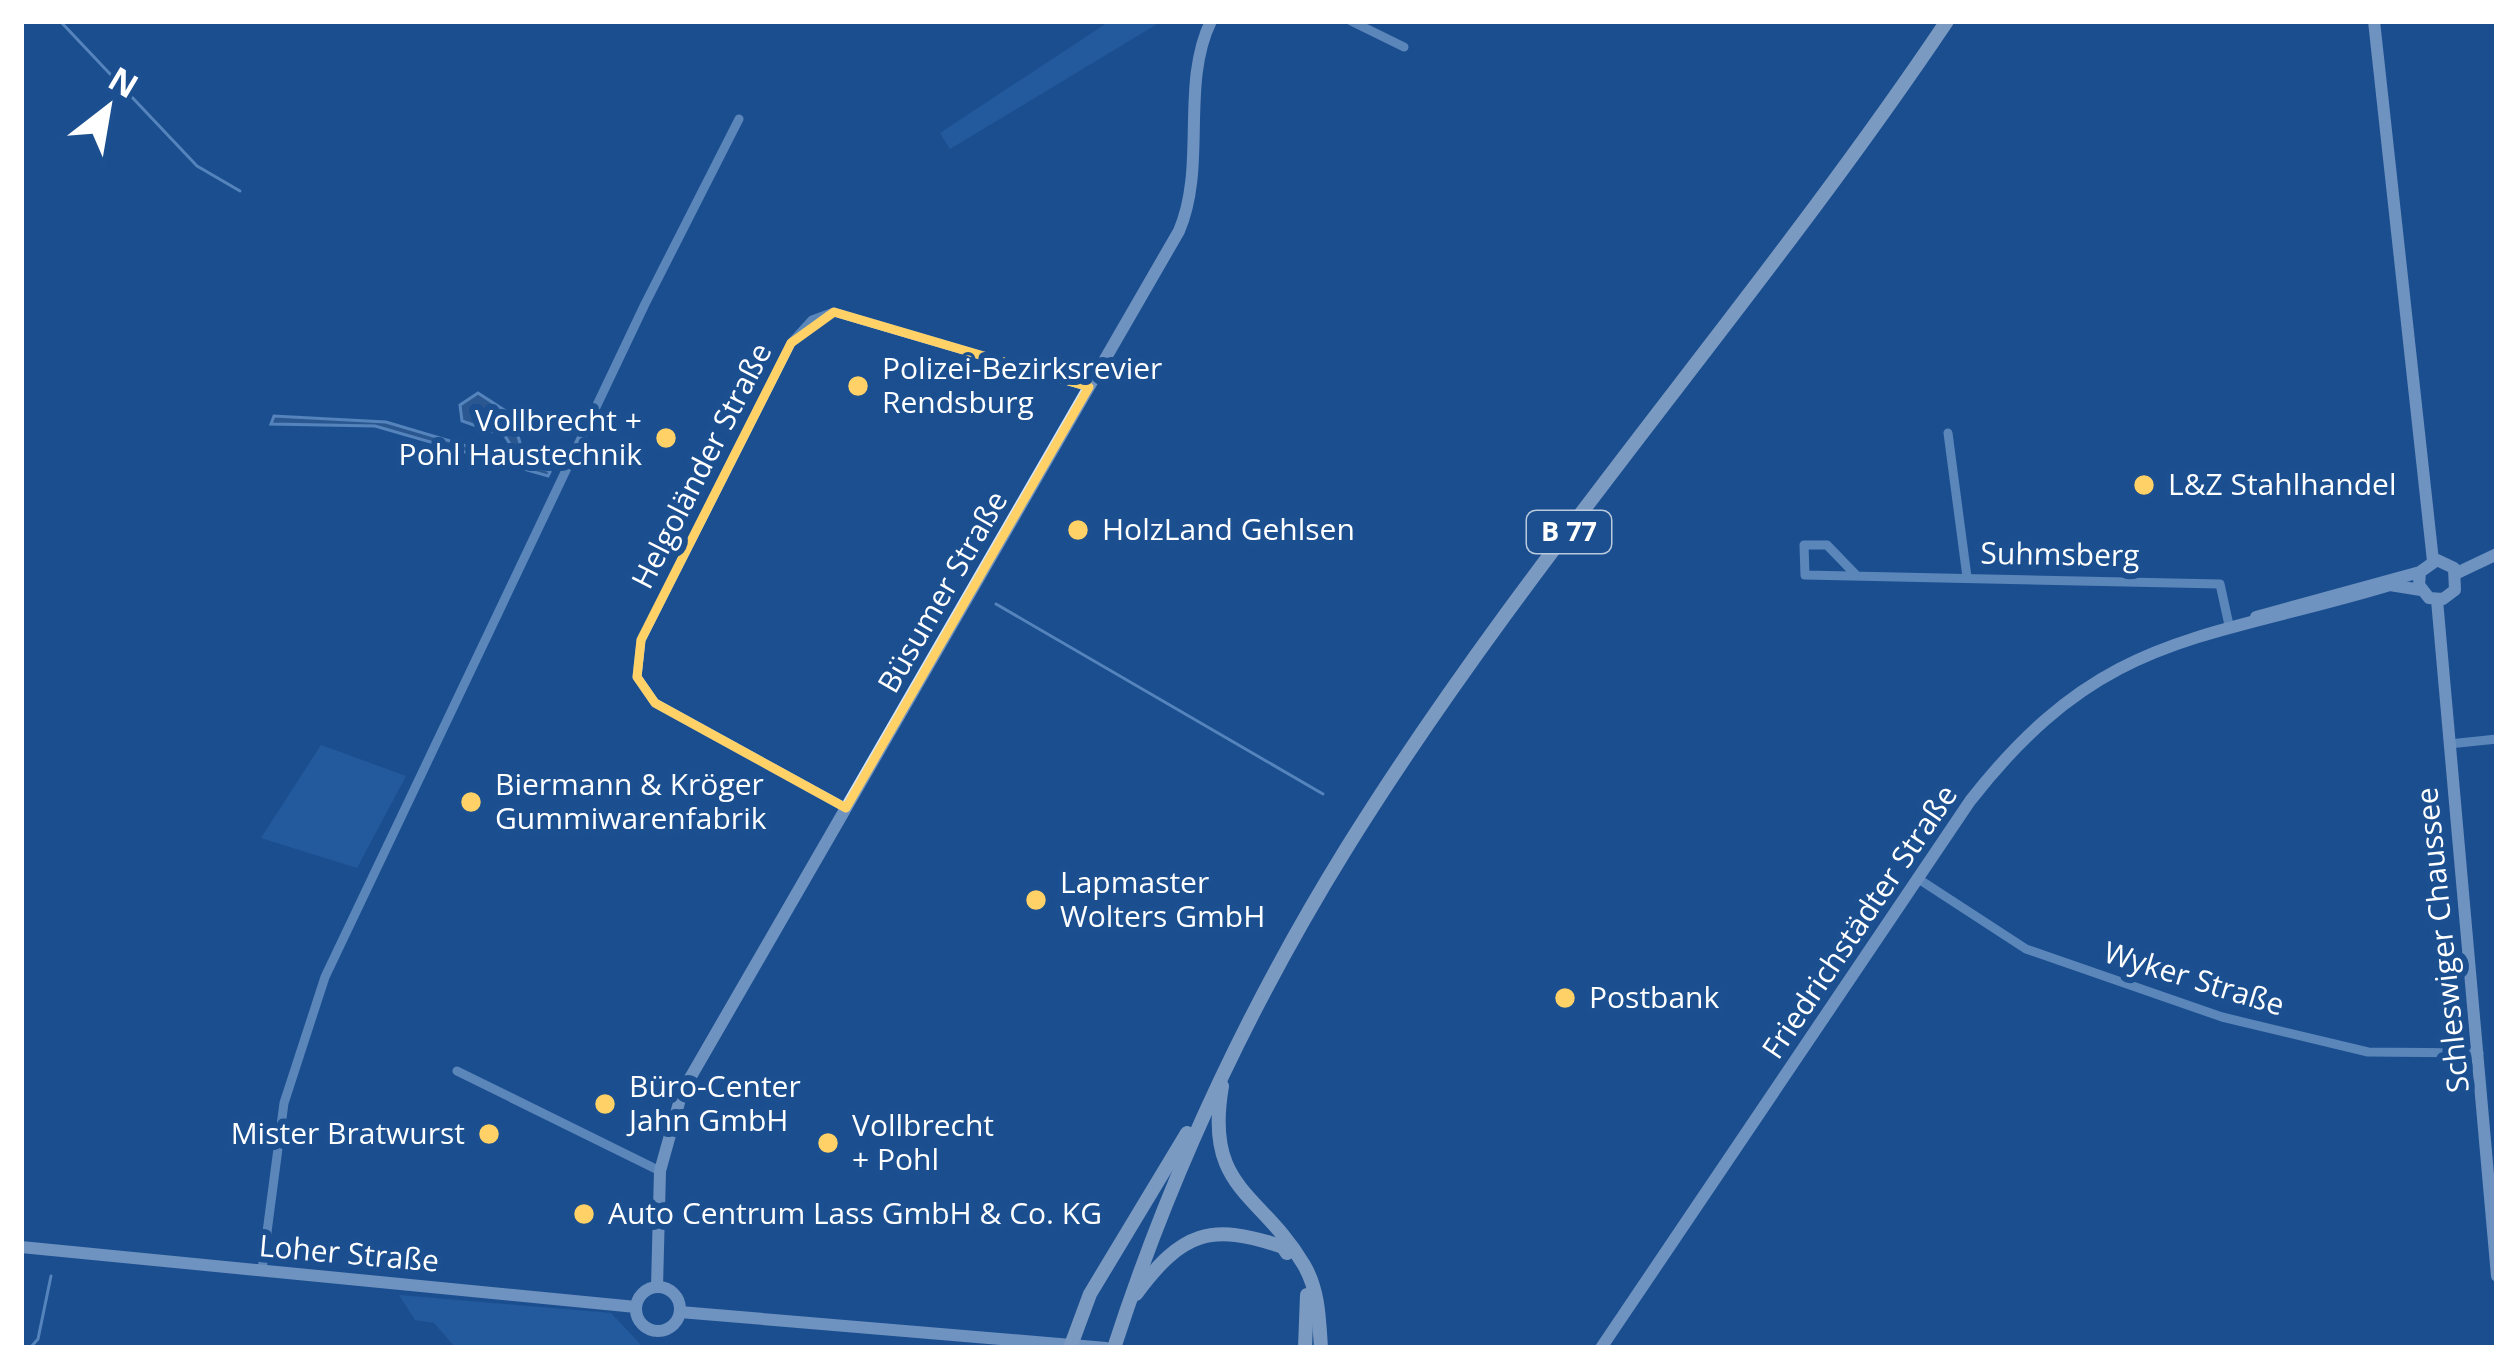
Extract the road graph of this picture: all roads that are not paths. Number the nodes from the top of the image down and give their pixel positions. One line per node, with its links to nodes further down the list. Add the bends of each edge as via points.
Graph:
1 (1211, 21): 7 (street, Büsumer Straße, via 1185,219)
2 (1351, 21): 5 (street)
3 (1947, 21): 23 (main road, B 77, via 1439,710 1317,896)
4 (2374, 21): 10 (street)
5 (1404, 47)
6 (739, 119): 28 (street, via 325,977 284,1103)
7 (1089, 387): 20 (street, Büsumer Straße); 20 (street, Helgoländer Straße, via 834,312 812,320 790,343 641,640 638,677 655,703)
8 (1948, 433): 14 (street)
9 (2497, 554): 12 (street)
10 (2433, 561): 11 (street); 12 (street)
11 (2420, 572): 15 (street); 17 (street, Friedrichstädter Straße)
12 (2457, 573): 16 (street, via 2455,590)
13 (1857, 576): 13 (street, Suhmsberg, via 1804,575 1804,545 1828,545); 14 (street, Suhmsberg)
14 (1967, 578): 17 (street, Suhmsberg, via 2220,584)
15 (2421, 590): 16 (street); 17 (street, Friedrichstädter Straße, via 2390,585)
16 (2437, 600): 19 (street, Schleswiger Chaussee)
17 (2236, 624): 21 (street, Friedrichstädter Straße, via 2139,656 2064,701 2006,756)
18 (2497, 739): 19 (street)
19 (2447, 744): 22 (street, Schleswiger Chaussee)
20 (846, 808): 26 (street, Büsumer Straße, via 696,1064)
21 (1917, 878): 22 (street, Wyker Straße, via 2026,949 2222,1017 2368,1052); 41 (street, Friedrichstädter Straße)
22 (2479, 1052): 29 (street, Schleswiger Chaussee)
23 (1225, 1065): 25 (main road, B 77); 40 (main road, via 1216,1118 1222,1157 1243,1195 1304,1266 1317,1294)
24 (457, 1071): 26 (street)
25 (1215, 1087): 32 (main road, B 77); 35 (main road, via 1090,1294)
26 (660, 1171): 30 (street, Büsumer Straße)
27 (21, 1247): 28 (street, Loher Straße)
28 (262, 1270): 31 (street, Loher Straße)
29 (2497, 1276)
30 (657, 1287): 31 (street); 33 (street, via 675,1295)
31 (636, 1307): 34 (street, via 642,1324)
32 (1126, 1308): 38 (main road, B 77); 39 (main road, via 1186,1241 1240,1234 1283,1247 1298,1270 1308,1297)
33 (680, 1312): 34 (street); 35 (street)
34 (657, 1332): 37 (street)
35 (1070, 1346): 36 (street)
36 (1094, 1347): 38 (street)
37 (655, 1348)
38 (1110, 1348)
39 (1305, 1348)
40 (1321, 1348)
41 (1601, 1348)

